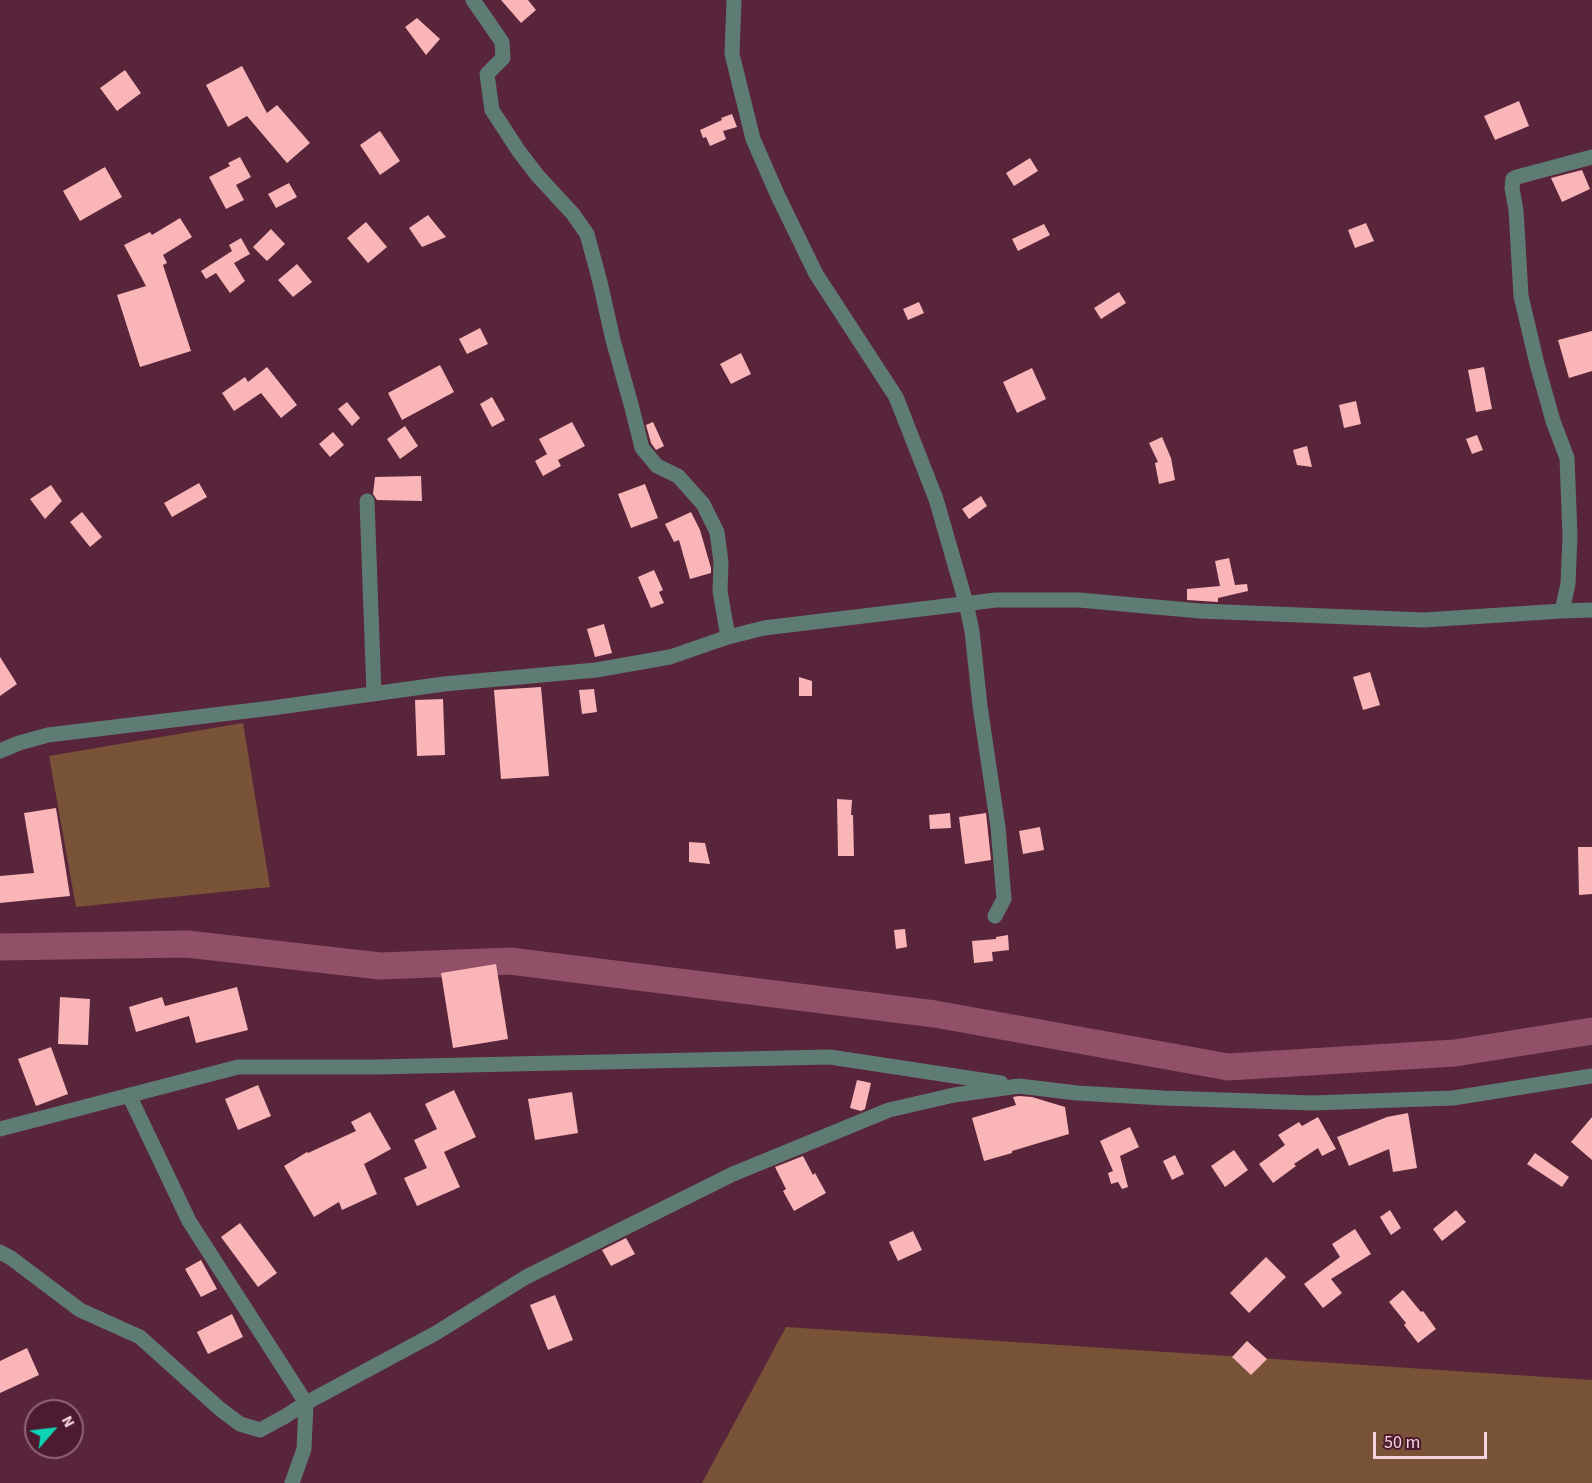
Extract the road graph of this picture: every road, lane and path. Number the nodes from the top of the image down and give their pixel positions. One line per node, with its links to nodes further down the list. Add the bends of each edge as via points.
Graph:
1 (473, 0): 8 (street, via 502,42 503,58 487,74 492,110 518,150 586,234 642,448 657,466 678,476 703,504 717,532 720,591)
2 (734, 0): 5 (street, via 732,54 753,139 816,274 896,397 936,500)
3 (1592, 158): 7 (street, via 1517,177 1512,188 1521,296 1552,421 1567,458 1570,536 1568,584)
4 (367, 501): 9 (street)
5 (966, 603): 7 (street, via 1080,600 1200,611 1424,620); 8 (street, via 764,628); 11 (street, via 998,827 1004,899)
6 (1592, 610): 7 (street)
7 (1562, 611)
8 (728, 637): 9 (street, via 670,657 596,670)
9 (374, 694): 10 (street, via 48,735)
10 (0, 751)
11 (995, 916)
12 (1592, 1076): 13 (street, via 1453,1098 1312,1103 1153,1098)
13 (1019, 1086): 14 (street, via 830,1057 238,1067); 17 (street, via 889,1110 733,1174 526,1277 436,1333)
14 (129, 1095): 15 (street); 17 (street, via 189,1221)
15 (0, 1129)
16 (0, 1252): 17 (street, via 80,1310 140,1337 240,1424 260,1430)
17 (306, 1402): 18 (street, via 304,1449)
18 (292, 1483)

